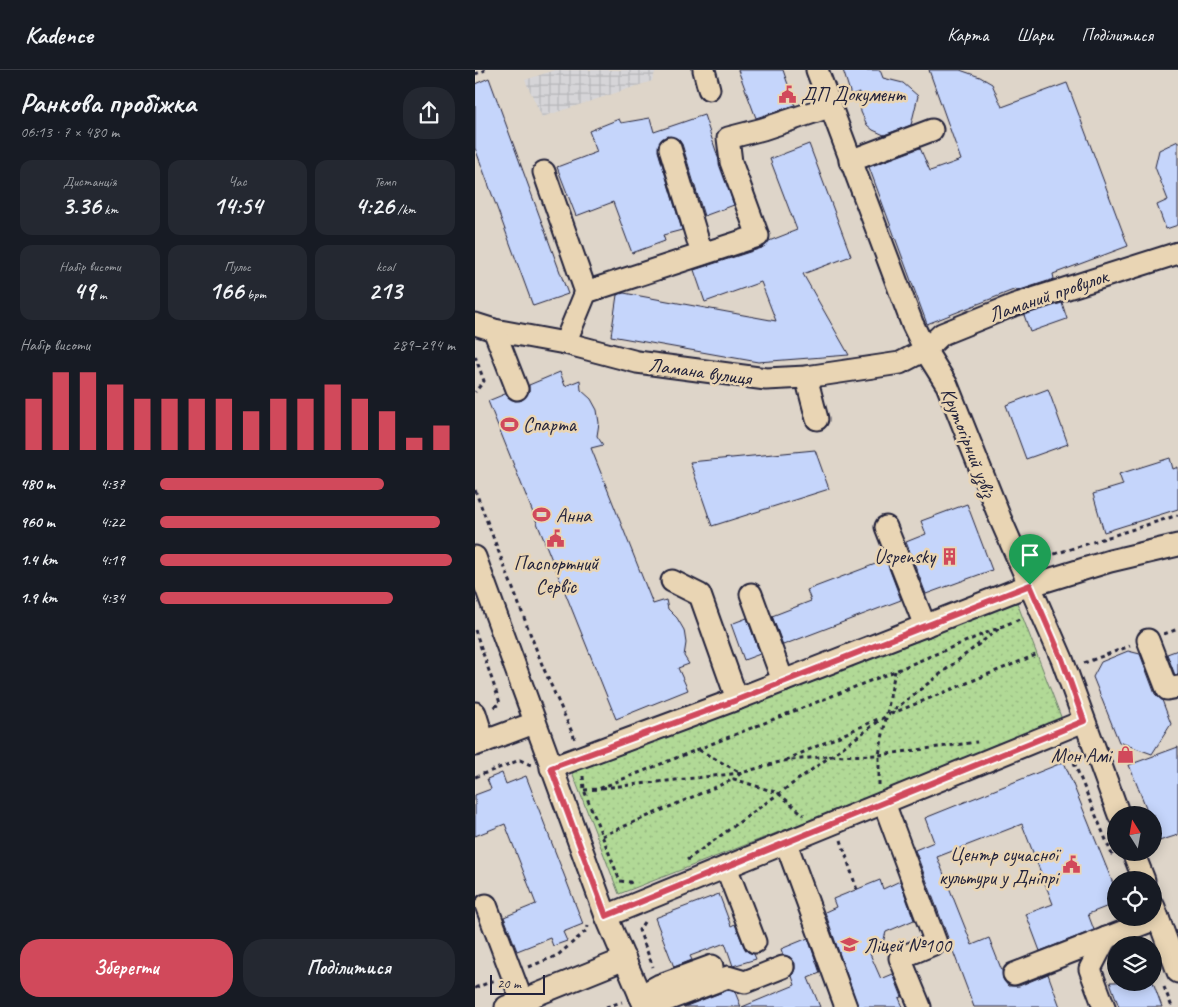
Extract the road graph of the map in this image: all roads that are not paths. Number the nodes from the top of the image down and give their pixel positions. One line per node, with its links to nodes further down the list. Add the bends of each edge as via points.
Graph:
1 (817, 70): 2 (street, Крутогірний узвіз)
2 (829, 106): 5 (street, Крутогірний узвіз); 8 (street, via 763,130 728,138 731,162 758,236)
3 (932, 130): 5 (street)
4 (670, 148): 8 (street)
5 (851, 161): 12 (street, Крутогірний узвіз)
6 (544, 172): 9 (street)
7 (1178, 253): 12 (street, Ламаний провулок, via 1014,305 942,334)
8 (702, 254): 9 (street)
9 (586, 292): 11 (street)
10 (480, 324): 11 (street, Ламана вулиця); 14 (street)
11 (565, 343): 13 (street, Ламана вулиця, via 637,362 727,376 766,379)
12 (925, 350): 13 (street, Ламана вулиця, via 900,363); 20 (street, Крутогірний узвіз, via 947,385)
13 (806, 377): 15 (street)
14 (517, 389)
15 (817, 419)
16 (886, 527): 22 (street)
17 (1178, 545): 20 (street)
18 (475, 557): 29 (street)
19 (672, 580): 26 (street, via 700,595)
20 (1030, 585): 22 (street); 28 (street, Крутогірний узвіз)
21 (751, 594): 24 (street)
22 (925, 626): 24 (street)
23 (1148, 640): 25 (street, via 1167,688)
24 (783, 681): 26 (street)
25 (1178, 687)
26 (737, 700): 31 (street)
27 (482, 712): 30 (street)
28 (1084, 721): 32 (street); 33 (street, Крутогірний узвіз)
29 (534, 723): 30 (street); 31 (street)
30 (479, 744)
31 (542, 771): 39 (street)
32 (881, 804): 34 (street, via 831,833); 53 (street, via 936,944 900,958)
33 (1116, 806)
34 (786, 843): 36 (street); 52 (street)
35 (1127, 861): 37 (street)
36 (726, 868): 39 (street, via 644,913); 43 (street)
37 (1136, 871)
38 (486, 905): 50 (street, via 512,974)
39 (598, 919): 45 (street)
40 (1162, 925): 44 (street)
41 (1130, 926): 42 (street)
42 (1106, 938): 49 (street); 54 (street, via 1090,969)
43 (755, 942)
44 (1174, 949): 48 (street)
45 (625, 959): 50 (street); 51 (street)
46 (713, 966): 51 (street, via 660,985)
47 (783, 967): 51 (street, via 745,982 729,977)
48 (1178, 972)
49 (1014, 974)
50 (514, 1004)
51 (639, 1004)
52 (846, 1007)
53 (920, 1007)
54 (1104, 1007)

